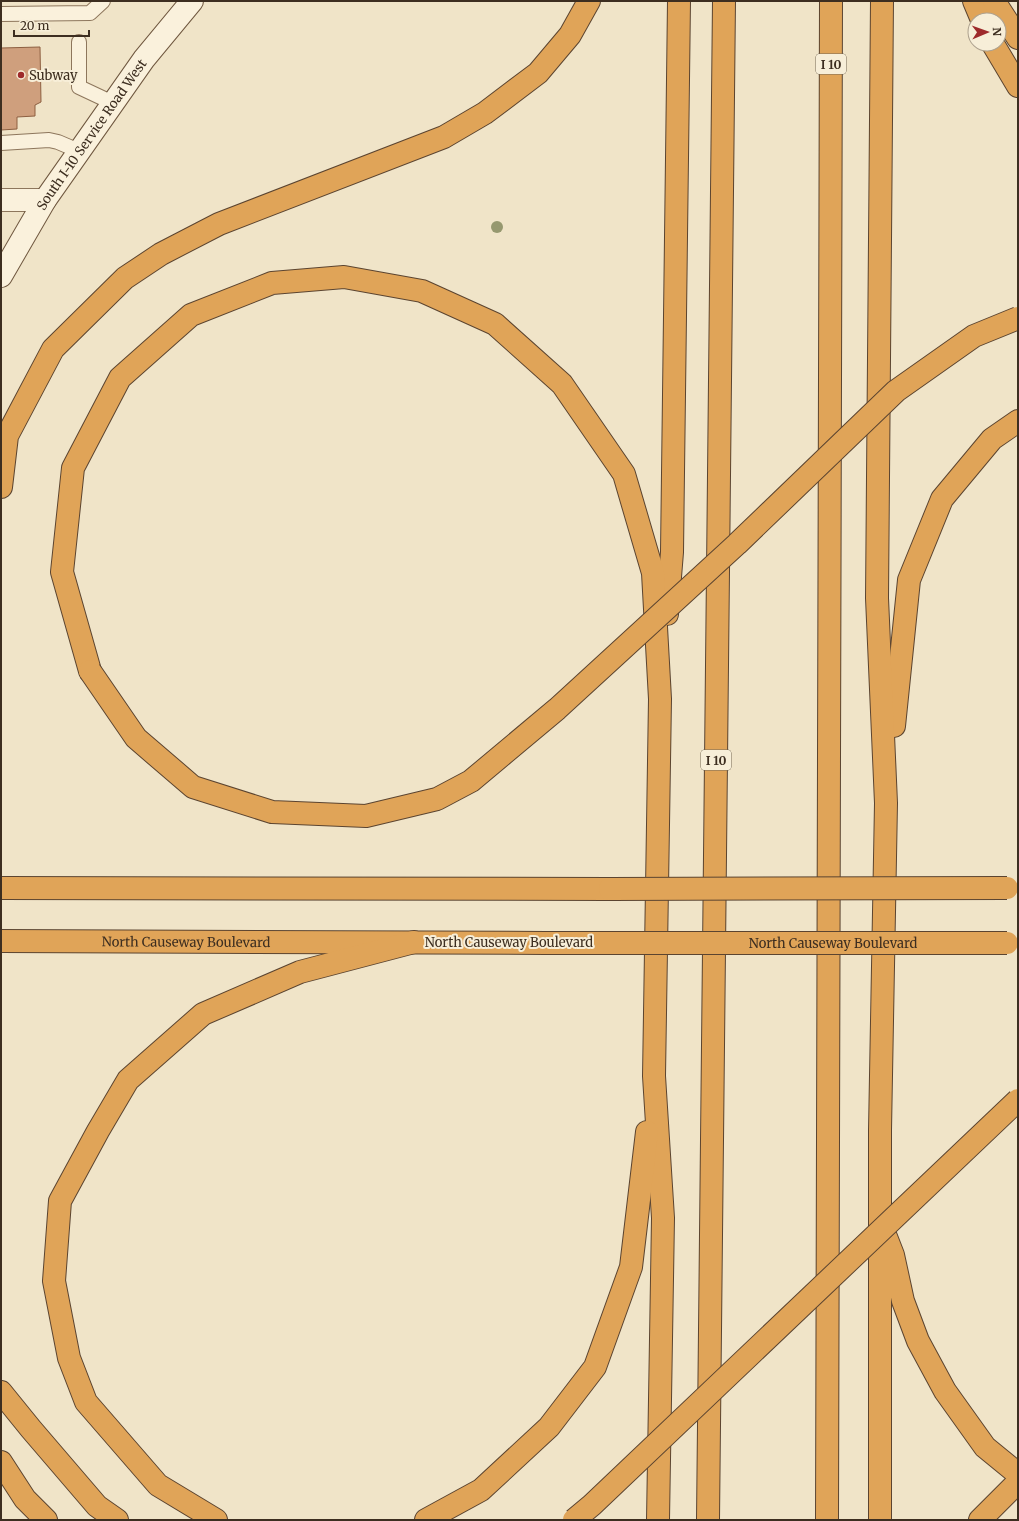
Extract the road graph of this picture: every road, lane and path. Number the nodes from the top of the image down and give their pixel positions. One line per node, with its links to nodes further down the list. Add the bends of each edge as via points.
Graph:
1 (103, 1): 11 (lane, via 90,13)
2 (192, 1): 16 (street, South I-10 Service Road West, via 144,59)
3 (590, 1): 24 (highway, via 570,35 538,72 485,113 444,136 219,224 161,254 125,278 54,349 8,436)
4 (679, 1): 25 (highway, via 672,552)
5 (724, 1): 45 (highway, I 10)
6 (831, 1): 46 (highway, I 10)
7 (882, 1): 26 (highway, via 877,598)
8 (974, 1): 10 (highway)
9 (994, 1): 12 (highway)
10 (979, 12)
11 (1, 14)
12 (1018, 38)
13 (79, 42): 16 (lane, via 79,87)
14 (998, 52): 15 (highway)
15 (1018, 86)
16 (113, 103): 18 (street, South I-10 Service Road West)
17 (1, 143): 18 (lane, via 49,140)
18 (79, 152): 20 (street, South I-10 Service Road West)
19 (1, 200): 20 (street)
20 (45, 200): 21 (street, South I-10 Service Road West)
21 (1, 276)
22 (1018, 318): 25 (highway, bridge, via 974,336 896,391 737,544 557,709 471,781 437,799 366,816 272,812 193,787 136,738 90,671 62,572 73,468 120,378 191,315 272,283 344,277 422,291 495,324 562,384 624,474 653,573)
23 (1018, 421): 26 (highway, via 992,439 942,498 909,580)
24 (1, 487)
25 (660, 699): 32 (highway)
26 (886, 803): 34 (highway)
27 (1, 888): 28 (highway, bridge)
28 (1018, 888)
29 (1, 941): 30 (highway, North Causeway Boulevard)
30 (414, 942): 31 (highway, North Causeway Boulevard, bridge); 41 (highway, via 300,972 203,1014 128,1080 60,1201 54,1281 69,1358 86,1402 158,1485)
31 (1018, 942)
32 (654, 1076): 42 (highway, via 631,1267 596,1367 549,1427 481,1490); 44 (highway, via 662,1218)
33 (1018, 1100): 43 (highway, bridge)
34 (880, 1221): 37 (highway, via 893,1255 903,1301 918,1341 945,1391 985,1447); 47 (highway)
35 (1, 1392): 40 (highway, via 97,1506)
36 (1, 1462): 39 (highway, via 26,1499)
37 (1018, 1474)
38 (1018, 1482): 48 (highway)
39 (46, 1520)
40 (117, 1520)
41 (216, 1520)
42 (426, 1520)
43 (574, 1520)
44 (658, 1520)
45 (708, 1520)
46 (827, 1520)
47 (880, 1520)
48 (980, 1520)

